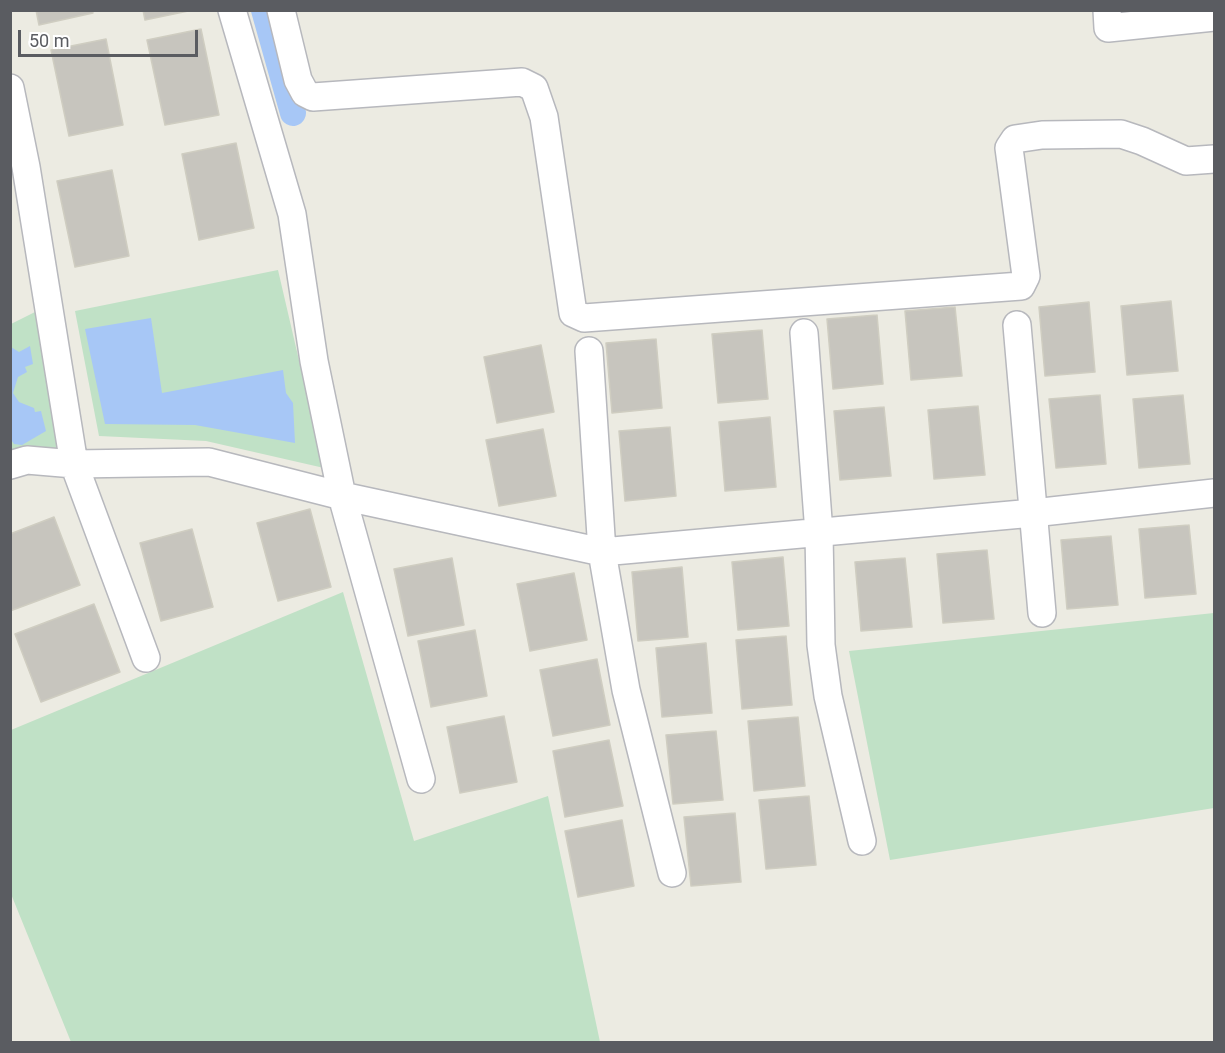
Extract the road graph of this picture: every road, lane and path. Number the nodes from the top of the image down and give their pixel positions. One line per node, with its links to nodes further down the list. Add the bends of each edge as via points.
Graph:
1 (232, 10): 13 (street, via 292,214 314,361)
2 (281, 10): 6 (street, via 298,80 305,93 313,97 522,82 534,88 544,117 573,313 584,318 1021,286 1026,276 1009,148 1015,138 1121,134 1186,161)
3 (1107, 10): 4 (street, via 1108,28)
4 (1215, 17)
5 (10, 88): 10 (street)
6 (1215, 159)
7 (1017, 325): 14 (street)
8 (804, 333): 15 (street)
9 (589, 351): 16 (street)
10 (74, 464): 11 (street, via 27,460); 13 (street, via 209,462); 18 (street)
11 (10, 465)
12 (1215, 493): 14 (street)
13 (342, 496): 16 (street); 19 (street)
14 (1033, 513): 15 (street); 17 (street)
15 (819, 533): 16 (street); 20 (street, via 821,645)
16 (602, 552): 21 (street, via 626,690)
17 (1042, 613)
18 (146, 658)
19 (421, 779)
20 (862, 841)
21 (672, 873)

